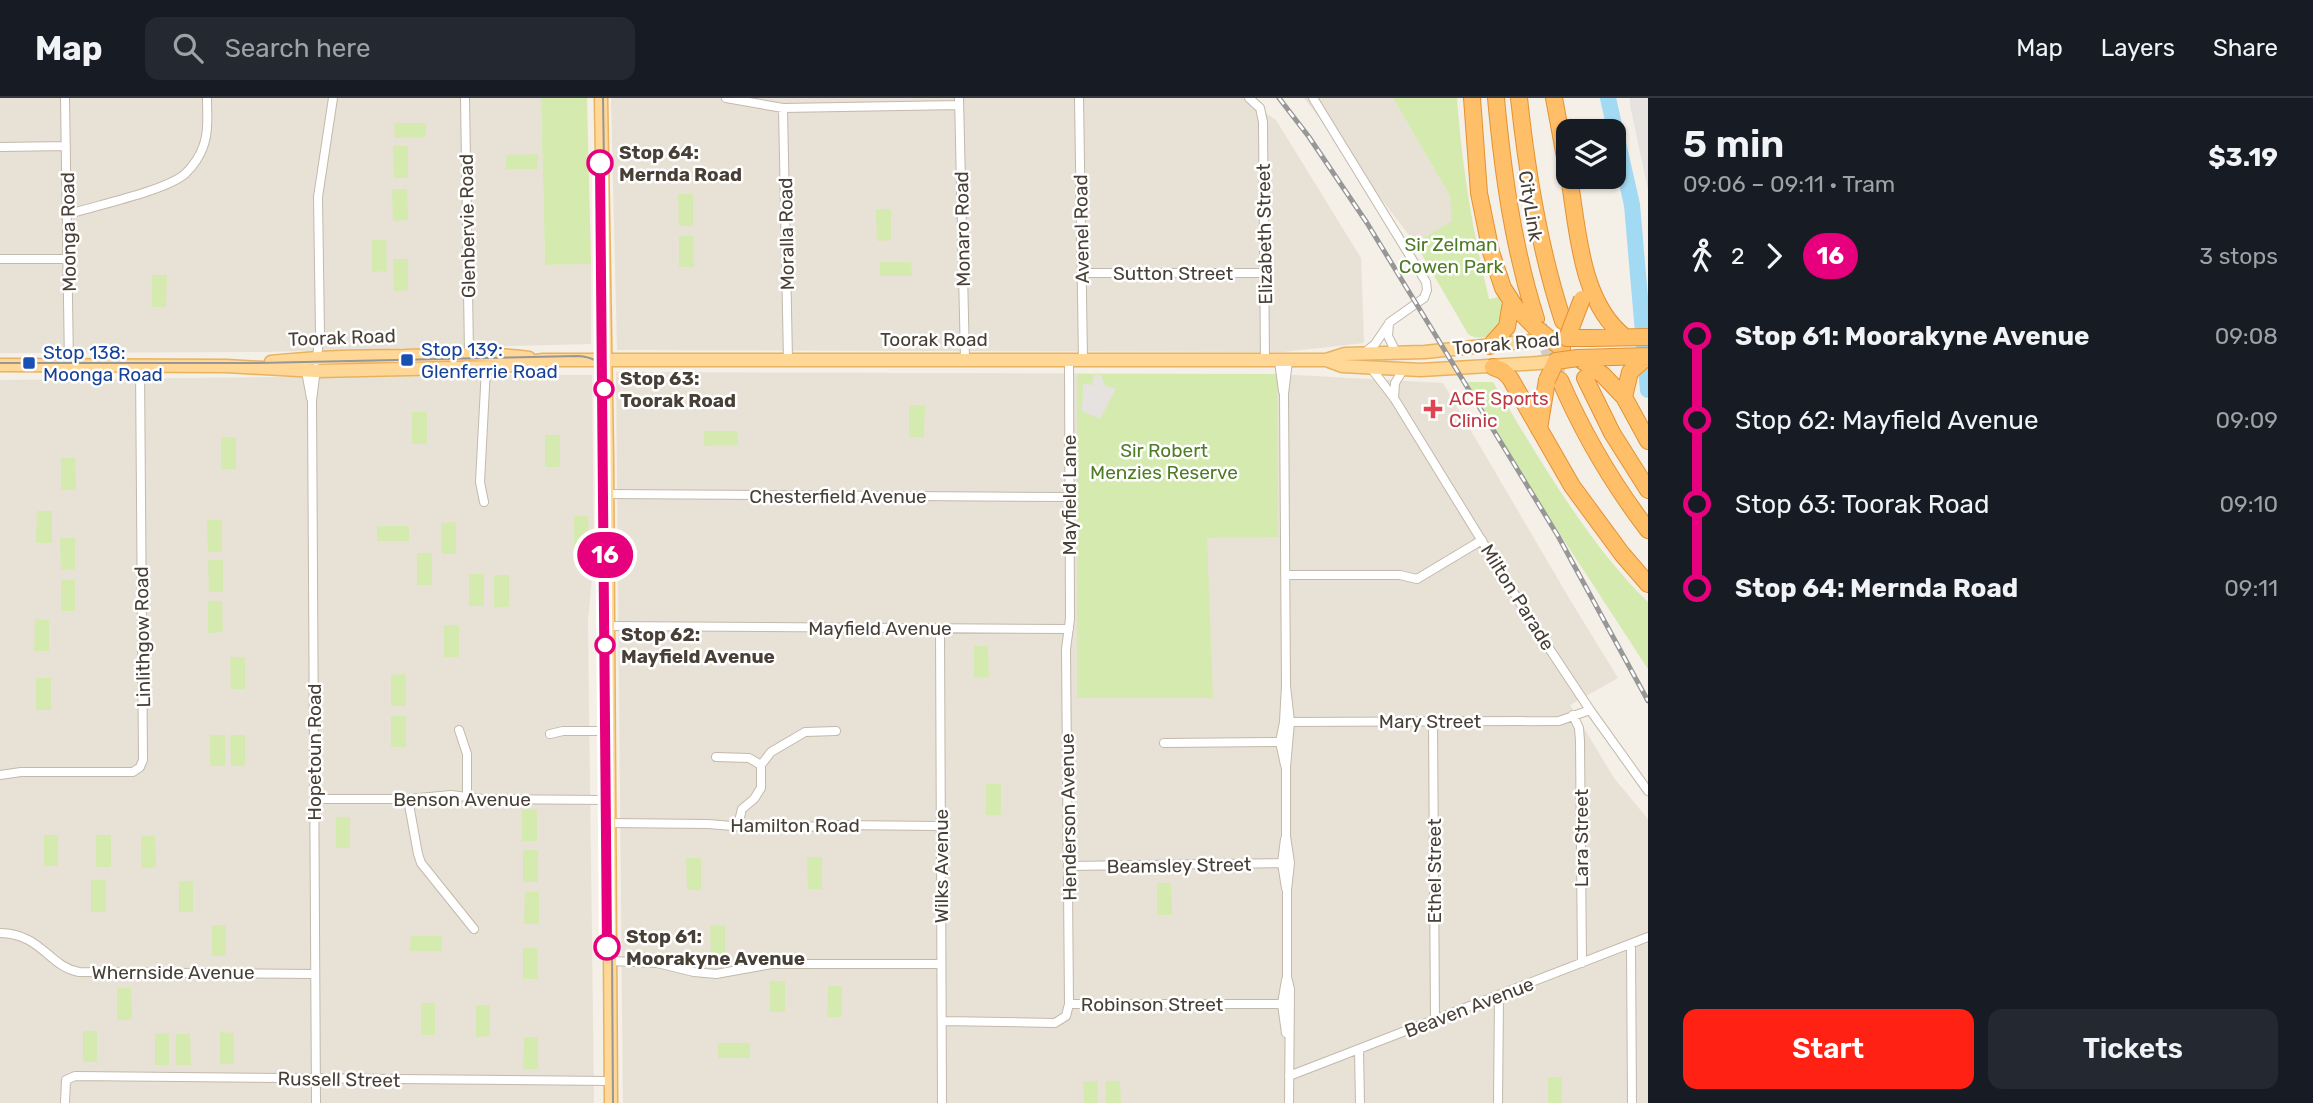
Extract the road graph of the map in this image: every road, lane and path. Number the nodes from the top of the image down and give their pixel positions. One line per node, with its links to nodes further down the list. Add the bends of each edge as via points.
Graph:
1 (65, 98): 17 (street, Moonga Road)
2 (207, 98): 20 (street, via 205,143 184,174 156,188)
3 (332, 98): 46 (street, Hopetoun Road, via 318,197 320,333)
4 (465, 98): 35 (street, Glenbervie Road)
5 (601, 98): 39 (main road)
6 (726, 98): 15 (street)
7 (1079, 98): 23 (street, Avenel Road)
8 (1250, 98): 24 (street, Elizabeth Street, via 1260,108 1263,122)
9 (1313, 98): 28 (street, via 1426,282 1422,300)
10 (1472, 98): 26 (highway, via 1482,210 1499,277)
11 (1496, 98): 26 (highway, CityLink)
12 (1519, 98): 27 (highway, via 1534,214)
13 (1554, 98): 16 (highway)
14 (959, 101): 15 (street); 41 (street, Monaro Road)
15 (783, 108): 40 (street, Moralla Road)
16 (1558, 119)
17 (66, 146): 18 (street); 20 (street, Moonga Road)
18 (0, 147)
19 (1571, 189): 25 (highway)
20 (68, 213): 22 (street, Moonga Road)
21 (0, 259): 22 (street)
22 (68, 259): 48 (street, Moonga Road)
23 (1082, 273): 24 (street, Sutton Street); 44 (street, Avenel Road)
24 (1264, 273): 45 (street, Elizabeth Street)
25 (1590, 300): 29 (highway); 32 (highway, bridge)
26 (1523, 312): 31 (highway); 32 (highway, bridge)
27 (1563, 321)
28 (1389, 323): 33 (street, via 1388,336); 34 (street)
29 (1625, 337): 30 (highway, Toorak Road); 32 (highway, Toorak Road, bridge)
30 (1648, 337)
31 (1490, 346): 32 (main road, Toorak Road, bridge, via 1531,341); 33 (main road, Toorak Road)
32 (1555, 350): 37 (highway, Toorak Road, bridge); 50 (main road, Toorak Road); 55 (highway, bridge)
33 (1396, 352): 34 (main road, Toorak Road)
34 (1364, 353): 42 (main road, Toorak Road)
35 (469, 354): 38 (main road, Toorak Road); 46 (main road, Toorak Road)
36 (1648, 356): 37 (highway, Toorak Road); 57 (highway, via 1630,372)
37 (1578, 358): 57 (highway, via 1604,375)
38 (543, 360): 39 (main road, Toorak Road); 51 (main road, Toorak Road)
39 (605, 360): 40 (main road, Toorak Road); 61 (main road)
40 (788, 360): 41 (main road, Toorak Road)
41 (964, 360): 43 (main road, Toorak Road)
42 (1326, 360): 45 (main road, Toorak Road); 52 (main road, Toorak Road)
43 (1069, 361): 44 (main road, Toorak Road); 62 (street, Mayfield Lane)
44 (1083, 361): 45 (main road, Toorak Road)
45 (1277, 361): 66 (street, Elizabeth Street, via 1284,394)
46 (314, 362): 49 (main road, Toorak Road); 51 (main road, Toorak Road); 87 (street, Hopetoun Road)
47 (0, 365): 48 (main road, Toorak Road)
48 (69, 366): 49 (main road, Toorak Road)
49 (140, 366): 84 (street, Linlithgow Road, via 143,760 133,772)
50 (1493, 367): 53 (main road, Toorak Road); 58 (highway, via 1510,378)
51 (486, 368): 63 (street)
52 (1371, 368): 53 (main road, Toorak Road); 56 (street, Milton Parade)
53 (1404, 370): 56 (street, via 1395,383)
54 (1585, 378): 60 (highway)
55 (1553, 380): 58 (highway); 64 (highway)
56 (1394, 398): 65 (street, Milton Parade)
57 (1625, 398): 59 (highway)
58 (1539, 429): 67 (highway, via 1587,507)
59 (1648, 440)
60 (1648, 490)
61 (607, 494): 62 (street, Chesterfield Avenue); 68 (main road)
62 (1069, 497): 70 (street, Mayfield Lane)
63 (484, 502)
64 (1648, 530)
65 (1482, 540): 66 (street, via 1417,579); 71 (street, Milton Parade)
66 (1288, 575): 75 (street, Elizabeth Street)
67 (1648, 583)
68 (608, 626): 69 (street, Mayfield Avenue); 77 (main road)
69 (940, 628): 70 (street, Mayfield Avenue); 92 (street, Wilks Avenue)
70 (1069, 629): 94 (street, Henderson Avenue)
71 (1584, 701): 72 (street, Milton Parade); 73 (street)
72 (1590, 710): 73 (street, Mary Street); 85 (street, Milton Parade)
73 (1574, 715): 74 (street, Mary Street, via 1559,721); 100 (street, Lara Street, via 1580,741)
74 (1433, 721): 75 (street, Mary Street); 107 (street, Ethel Street)
75 (1287, 722): 80 (street, Elizabeth Street)
76 (459, 730): 86 (street, via 467,754)
77 (608, 731): 79 (street); 89 (main road)
78 (836, 731): 83 (street, via 805,732 771,751)
79 (550, 734)
80 (1284, 742): 81 (street); 93 (street, Elizabeth Street)
81 (1164, 743)
82 (716, 757): 83 (street, via 748,758)
83 (761, 765): 91 (street, via 761,788 742,809)
84 (0, 775)
85 (1648, 791)
86 (467, 797): 88 (street, Benson Avenue); 89 (street, Benson Avenue)
87 (315, 799): 88 (street, Benson Avenue); 102 (street, Hopetoun Road)
88 (408, 799): 95 (street, via 421,863)
89 (609, 800): 90 (main road)
90 (609, 823): 91 (street, Hamilton Road); 99 (main road)
91 (738, 825): 92 (street, Hamilton Road, via 769,829)
92 (940, 826): 101 (street, Wilks Avenue)
93 (1286, 863): 94 (street, Beamsley Street); 105 (street, Elizabeth Street)
94 (1068, 866): 104 (street, Henderson Avenue)
95 (474, 929)
96 (0, 933): 102 (street, Whernside Avenue, via 30,939 79,972)
97 (1648, 937): 98 (street, Beaven Avenue)
98 (1631, 943): 100 (street, Beaven Avenue); 119 (street)
99 (610, 961): 101 (street, via 657,963 716,974 772,964); 111 (main road)
100 (1582, 963): 103 (street, Beaven Avenue)
101 (941, 964): 106 (street, Wilks Avenue)
102 (315, 974): 110 (street, Hopetoun Road)
103 (1499, 996): 107 (street, Beaven Avenue); 118 (street)
104 (1069, 1004): 105 (street, Robinson Street); 106 (street, Robinson Street, via 1066,1016 1055,1023)
105 (1286, 1004): 109 (street, Elizabeth Street)
106 (942, 1021): 115 (street, Wilks Avenue)
107 (1435, 1021): 108 (street, Beaven Avenue)
108 (1359, 1050): 109 (street, Beaven Avenue); 117 (street)
109 (1289, 1076): 116 (street, Elizabeth Street)
110 (316, 1079): 111 (street, Russell Street); 112 (street, Russell Street, via 75,1076 65,1084); 113 (street, Hopetoun Road)
111 (611, 1081): 114 (main road)
112 (65, 1103)
113 (316, 1103)
114 (611, 1103)
115 (942, 1103)
116 (1289, 1103)
117 (1360, 1103)
118 (1498, 1103)
119 (1632, 1103)

